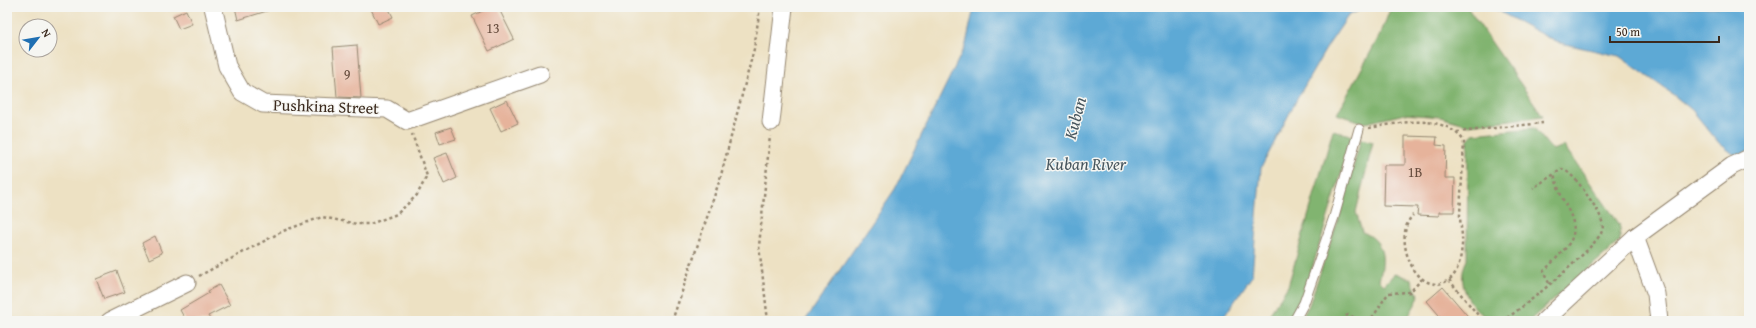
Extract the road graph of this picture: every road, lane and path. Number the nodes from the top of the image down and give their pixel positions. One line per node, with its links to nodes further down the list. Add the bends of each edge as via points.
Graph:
1 (213, 7): 5 (street, Pushkina Street, via 227,66 242,92 263,104 386,109)
2 (760, 7): 20 (path, via 754,49 720,179)
3 (784, 7): 6 (street)
4 (540, 74): 5 (street)
5 (407, 121): 17 (path, via 427,176 417,195 397,214 370,224 322,217 283,231)
6 (771, 122): 21 (path, via 759,246)
7 (1543, 123): 9 (path)
8 (1359, 129): 9 (path, via 1410,122 1438,122); 22 (lane, via 1334,217 1304,303)
9 (1457, 132): 16 (path, via 1464,141 1460,216 1462,244 1456,273)
10 (1749, 158): 14 (street, via 1732,166)
11 (1554, 174): 12 (path); 18 (path, via 1573,221 1573,233 1571,240 1544,271); 18 (path, via 1562,169 1568,171 1583,189 1603,224 1596,241)
12 (1534, 188)
13 (1413, 215): 15 (path, via 1406,225 1404,241 1412,268)
14 (1636, 237): 28 (street); 29 (street, via 1656,294)
15 (1422, 279): 16 (path, via 1434,283); 25 (path, via 1410,292 1389,293 1374,316)
16 (1449, 280): 26 (path)
17 (187, 282): 19 (street)
18 (1550, 283): 27 (path)
19 (110, 321)
20 (672, 321)
21 (768, 321)
22 (1294, 321)
23 (1343, 321): 24 (path, via 1348,315)
24 (1363, 321)
25 (1367, 321)
26 (1483, 321)
27 (1502, 321)
28 (1544, 321)
29 (1659, 321)

